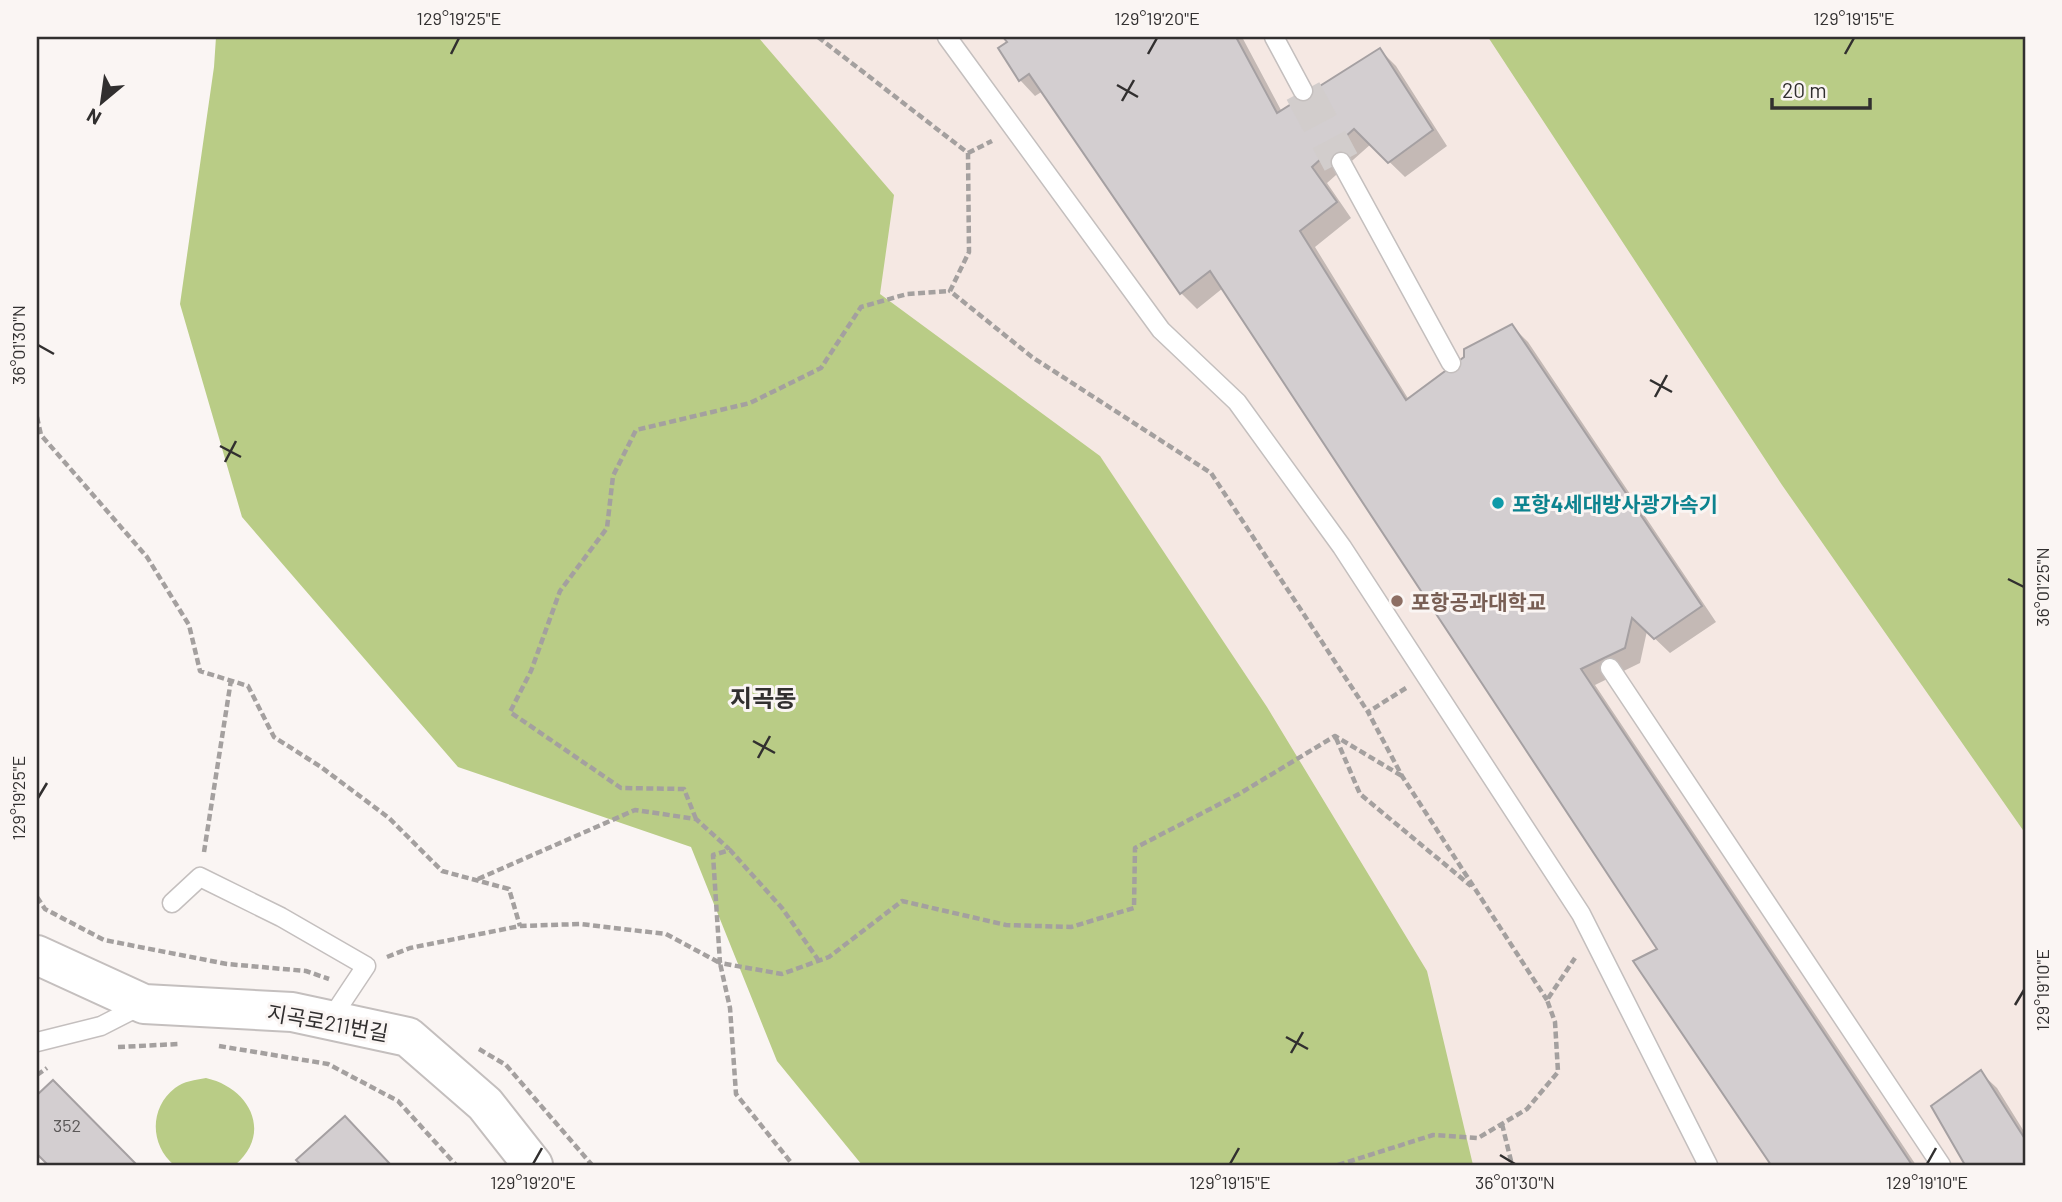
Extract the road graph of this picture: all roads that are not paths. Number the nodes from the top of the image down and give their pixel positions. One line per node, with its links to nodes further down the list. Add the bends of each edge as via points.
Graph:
1 (947, 37): 13 (lane, via 1161,330 1237,402 1342,547 1581,914)
2 (1274, 37): 3 (lane)
3 (1303, 91)
4 (1341, 162): 5 (lane)
5 (1451, 363)
6 (1610, 668): 14 (lane)
7 (172, 903): 10 (lane, via 200,877 366,965)
8 (37, 955): 9 (main road, 지곡로211번길)
9 (144, 1003): 10 (main road, 지곡로211번길, via 292,1012); 11 (lane, via 101,1026)
10 (330, 1020): 12 (main road, 지곡로211번길, via 408,1037 485,1104)
11 (37, 1042)
12 (533, 1165)
13 (1708, 1165)
14 (1941, 1165)

